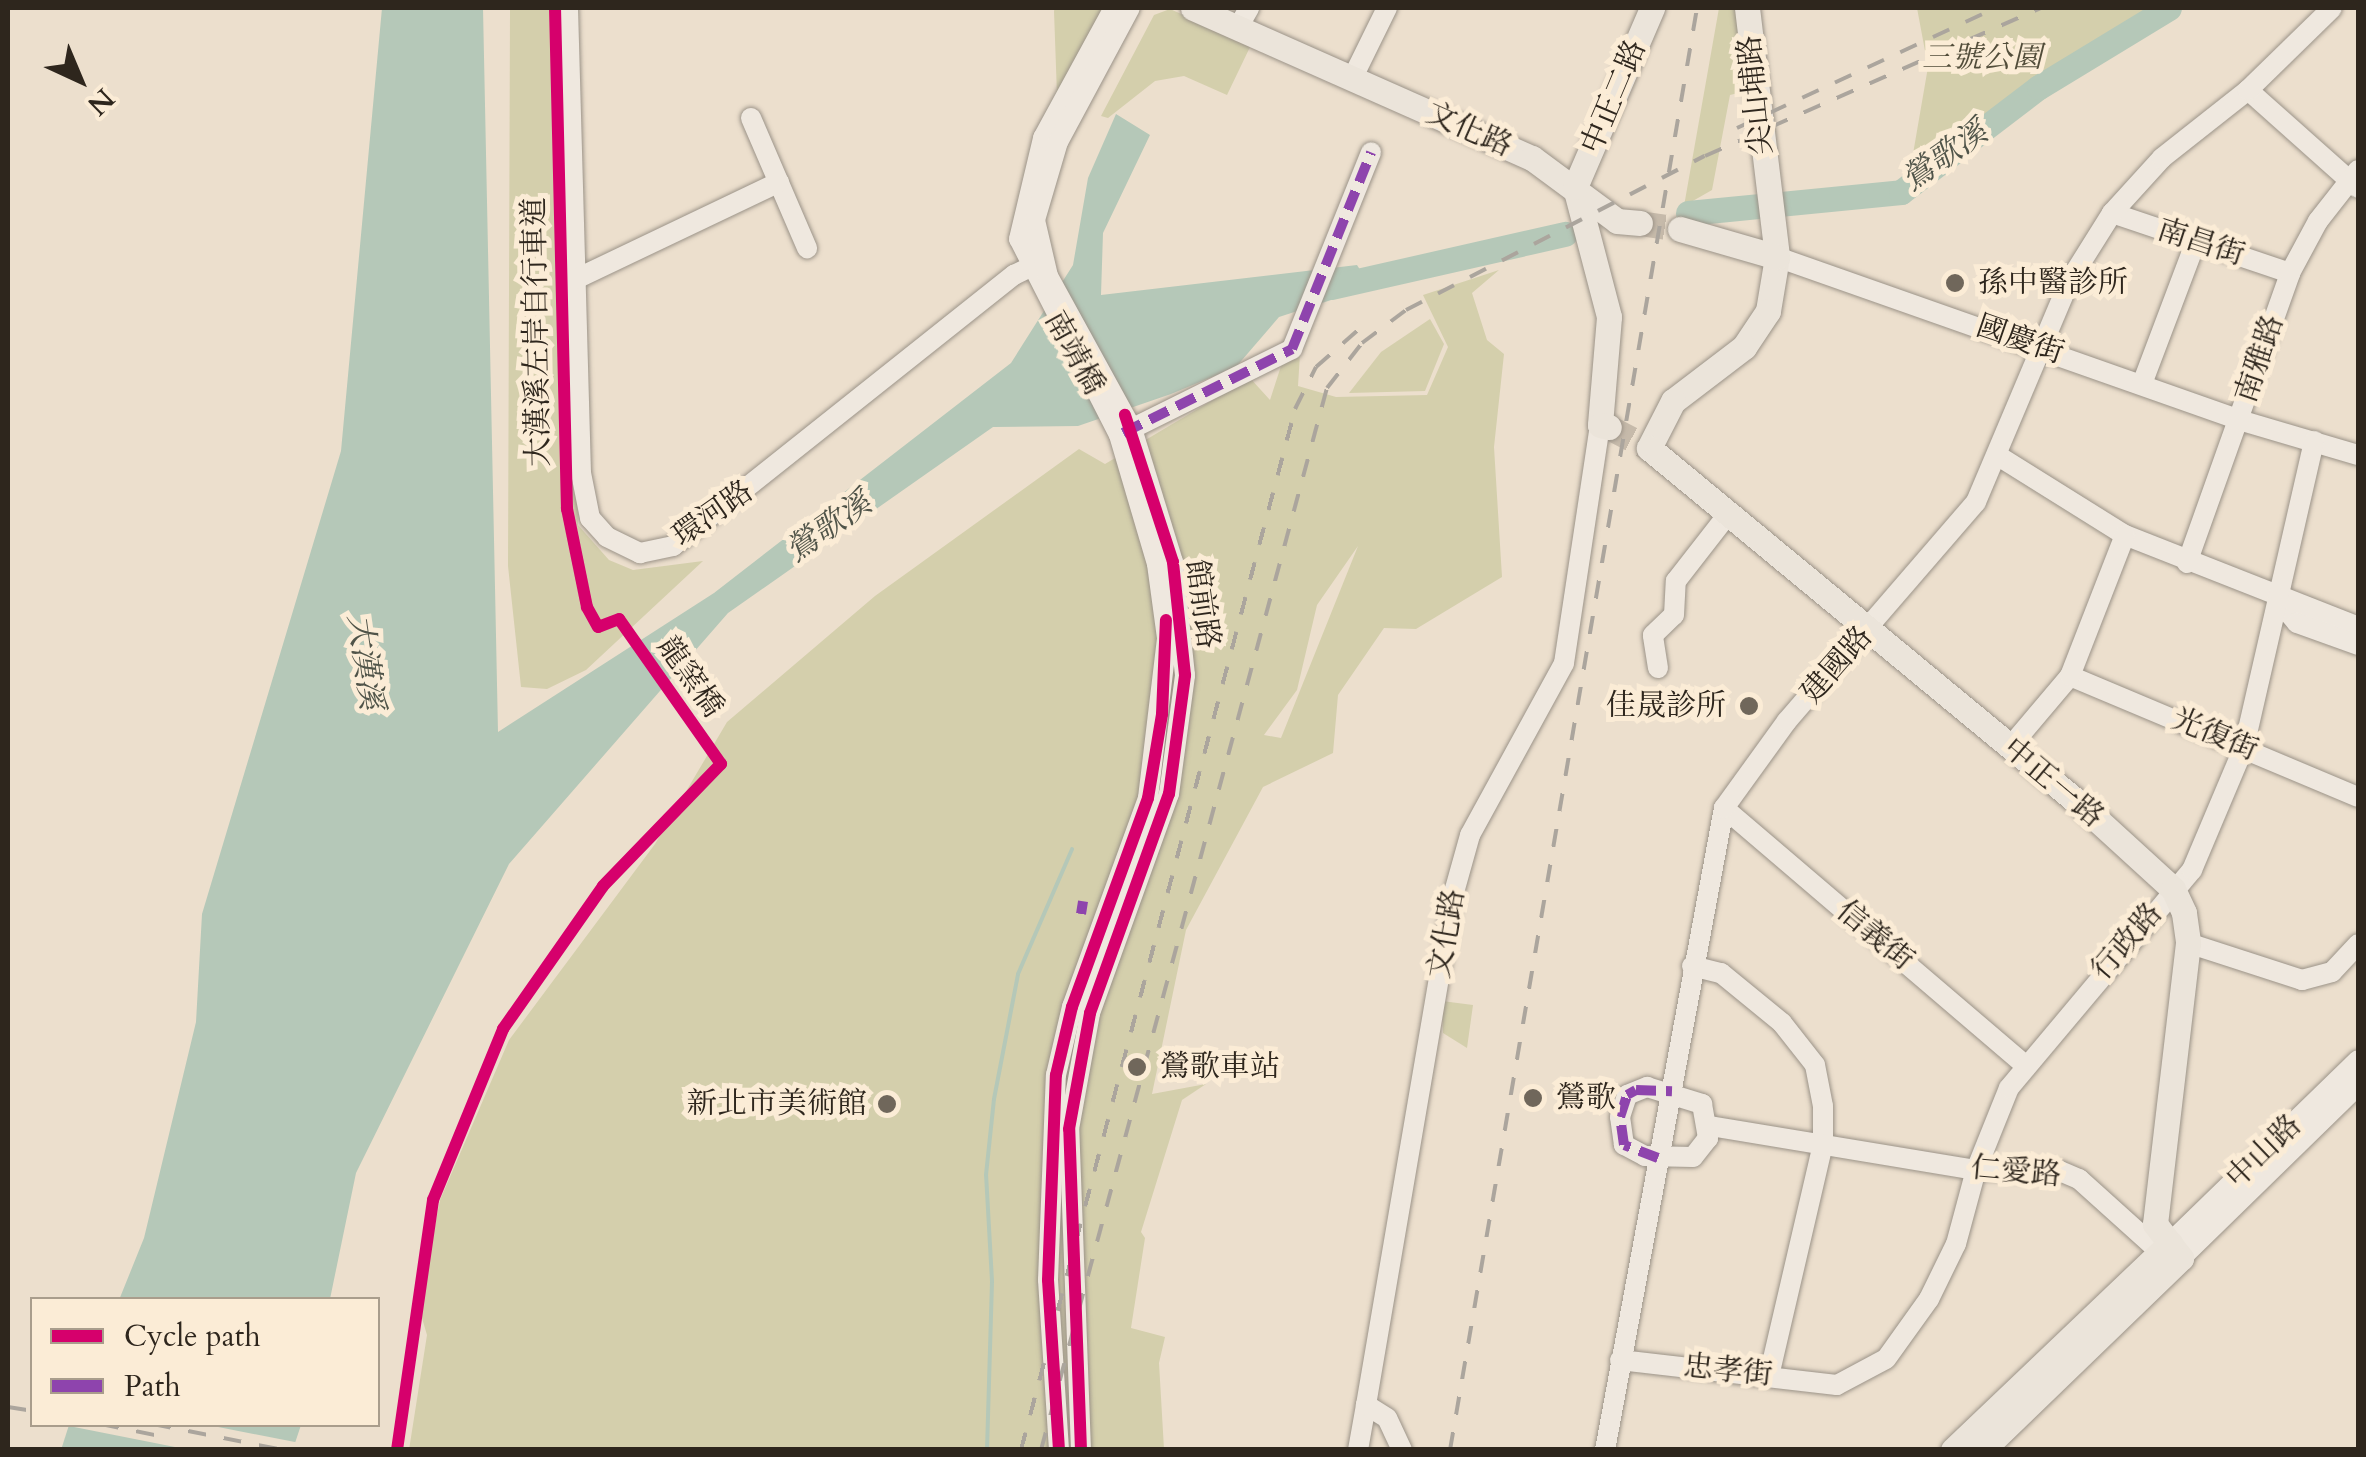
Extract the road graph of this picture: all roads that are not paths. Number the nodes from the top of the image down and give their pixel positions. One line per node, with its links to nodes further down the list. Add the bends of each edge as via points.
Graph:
1 (568, 8): 25 (street, 環河路)
2 (1114, 8): 23 (street, via 1030,174 1019,239)
3 (1130, 8): 23 (street, via 1058,142 1034,220)
4 (1192, 8): 9 (main road, 文化路)
5 (1387, 8): 10 (street)
6 (1652, 8): 16 (main road, 中正二路)
7 (1747, 8): 22 (main road, 尖山埔路)
8 (2332, 8): 11 (street, 建國路)
9 (1243, 18): 10 (main road, 文化路)
10 (1353, 78): 16 (main road, 文化路, via 1532,158)
11 (2248, 90): 14 (street); 17 (street, 建國路, via 2162,158)
12 (751, 118): 15 (street)
13 (1371, 152): 29 (street, via 1292,349)
14 (2355, 179): 24 (street, 南雅路)
15 (779, 182): 21 (street); 25 (street)
16 (1578, 197): 18 (main road, via 1618,220); 30 (main road, 文化路, via 1609,317)
17 (2112, 213): 20 (street, 南昌街); 26 (street, 建國路, via 2070,280)
18 (1640, 223)
19 (1680, 229): 22 (main road, 國慶街)
20 (2196, 241): 24 (street, 南昌街); 27 (street)
21 (807, 248)
22 (1777, 257): 26 (street, 國慶街); 34 (main road, 中正一路, via 1768,310 1744,347 1673,401 1650,448)
23 (1039, 272): 25 (street, 環河路, via 674,546 640,553 606,536 590,518 581,473); 29 (street, 南靖橋)
24 (2290, 273): 28 (street, 南雅路)
25 (576, 279)
26 (2043, 347): 27 (street, 國慶街); 33 (street, 建國路)
27 (2142, 384): 28 (street, 國慶街)
28 (2239, 420): 31 (street, 國慶街); 36 (street, 南雅路)
29 (1122, 425): 64 (street, 館前路, via 1157,564 1167,650 1148,798 1072,1008 1056,1075 1048,1280); 65 (street, 館前路, via 1173,562 1185,676 1169,794 1090,1014 1068,1129)
30 (1604, 426): 63 (street, 文化路, via 1564,663 1460,862)
31 (2314, 441): 32 (street, 國慶街); 37 (street, 行政路)
32 (2358, 455)
33 (2000, 457): 35 (street); 39 (street, 建國路, via 1976,502)
34 (1729, 513): 39 (main road, 中正一路); 41 (street, via 1676,581 1674,615 1654,635)
35 (2125, 535): 36 (street); 42 (street)
36 (2186, 563): 37 (street)
37 (2276, 597): 38 (street); 40 (street, via 2297,623); 44 (street, 行政路)
38 (2358, 627)
39 (1869, 628): 43 (main road, 中正一路); 46 (street, 建國路, via 1787,721)
40 (2358, 645)
41 (1658, 668)
42 (2070, 676): 43 (street); 44 (street, 光復街)
43 (2010, 747): 47 (main road, 中正一路)
44 (2244, 747): 45 (street, 光復街); 47 (street, 行政路, via 2192,870)
45 (2358, 797)
46 (1724, 808): 50 (street, 建國路); 52 (street, 信義街)
47 (2174, 889): 48 (main road); 52 (street, 行政路)
48 (2188, 943): 49 (street, via 2302,980 2332,972); 59 (main road, via 2155,1224)
49 (2358, 944)
50 (1692, 966): 54 (street, 建國路); 56 (street, via 1721,972 1802,1044 1815,1065)
51 (2358, 1060): 59 (street, 中山路)
52 (2025, 1064): 58 (street, 行政路, via 1994,1118)
53 (2358, 1085): 59 (street, 中山路)
54 (1672, 1091): 55 (street, via 1702,1104); 57 (street, 建國路); 57 (street, via 1636,1090 1627,1095 1620,1118 1624,1145)
55 (1710, 1126): 56 (street, 仁愛路); 57 (street, via 1693,1157)
56 (1823, 1144): 58 (street, 仁愛路); 61 (street)
57 (1658, 1158): 60 (street, 建國路)
58 (1976, 1170): 59 (street, 仁愛路, via 2060,1171); 62 (street, 行政路, via 1956,1244 1929,1299 1886,1359)
59 (2170, 1251): 69 (main road); 70 (main road)
60 (1620, 1360): 61 (street, 忠孝街); 68 (street, 建國路)
61 (1770, 1376): 62 (street, 忠孝街)
62 (1837, 1385)
63 (1366, 1405): 66 (street, 文化路); 67 (street, via 1387,1418)
64 (1059, 1450)
65 (1081, 1450)
66 (1358, 1450)
67 (1402, 1450)
68 (1605, 1450)
69 (1953, 1450)
70 (1982, 1450)

